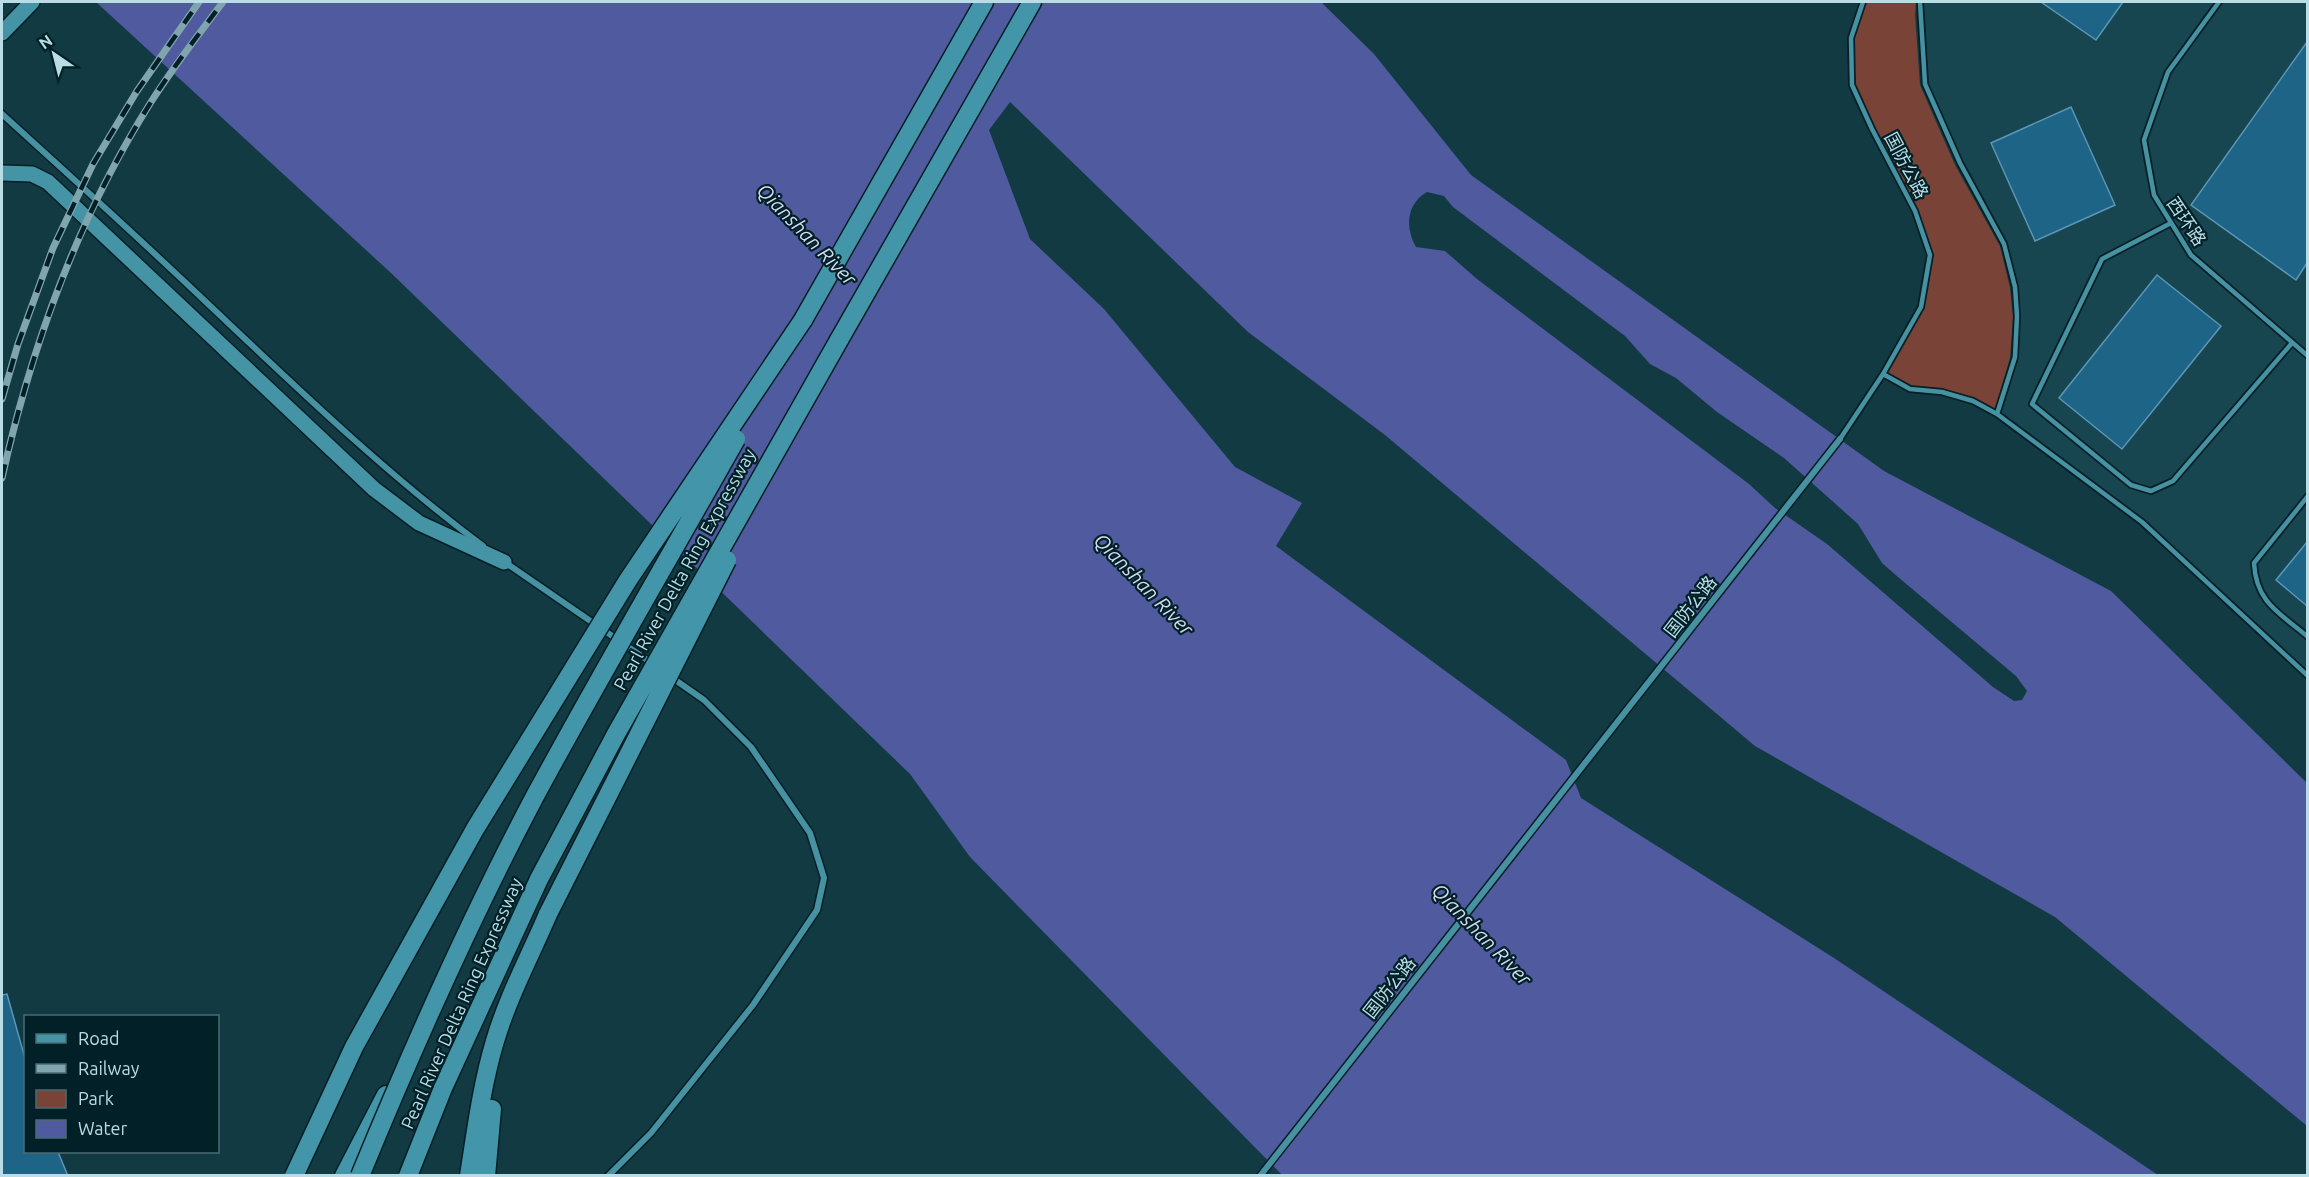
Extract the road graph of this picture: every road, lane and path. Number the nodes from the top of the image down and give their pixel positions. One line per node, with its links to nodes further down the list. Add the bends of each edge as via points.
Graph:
1 (32, 2): 7 (main road)
2 (984, 2): 11 (highway, Pearl River Delta Ring Expressway)
3 (1032, 2): 12 (highway, Pearl River Delta Ring Expressway)
4 (1863, 2): 15 (lane, 国防公路, via 1851,38 1852,84 1915,211 1930,255 1921,307)
5 (1920, 2): 16 (lane, via 1925,84 1960,164 2004,244 2015,287 2015,357)
6 (2219, 2): 10 (lane, 西环路, via 2168,72 2144,140 2154,195)
7 (2, 33)
8 (2, 114): 19 (street, via 356,443)
9 (2, 173): 19 (main road, via 32,174 48,182 374,489 419,523)
10 (2171, 223): 13 (lane, 西环路, via 2191,255); 13 (lane, via 2102,259 2032,404 2132,485 2151,491 2173,481)
11 (803, 320): 25 (highway, Pearl River Delta Ring Expressway, bridge, via 535,797); 26 (highway, bridge, via 628,580 475,829 354,1047)
12 (839, 340): 24 (highway, bridge); 29 (highway, Pearl River Delta Ring Expressway, bridge, via 616,734 539,879 442,1088)
13 (2292, 343): 14 (lane, 西环路)
14 (2307, 356)
15 (1883, 374): 16 (lane, via 1910,389 1942,392 1973,401); 17 (lane, 国防公路)
16 (1997, 414): 23 (lane, via 2142,522)
17 (1840, 439): 33 (street, 国防公路)
18 (2307, 496): 20 (lane, via 2254,563 2255,581 2264,599)
19 (504, 562): 21 (street)
20 (2307, 637)
21 (657, 667)
22 (666, 674): 32 (street, via 704,700 751,747 810,833 824,878 817,910 753,1005 651,1132)
23 (2307, 675)
24 (548, 914): 30 (highway, via 495,1040); 31 (highway, via 527,970 497,1076)
25 (440, 992): 27 (highway, bridge); 28 (highway, Pearl River Delta Ring Expressway, bridge)
26 (294, 1176)
27 (344, 1176)
28 (360, 1176)
29 (408, 1176)
30 (469, 1176)
31 (486, 1176)
32 (608, 1176)
33 (1260, 1176)

